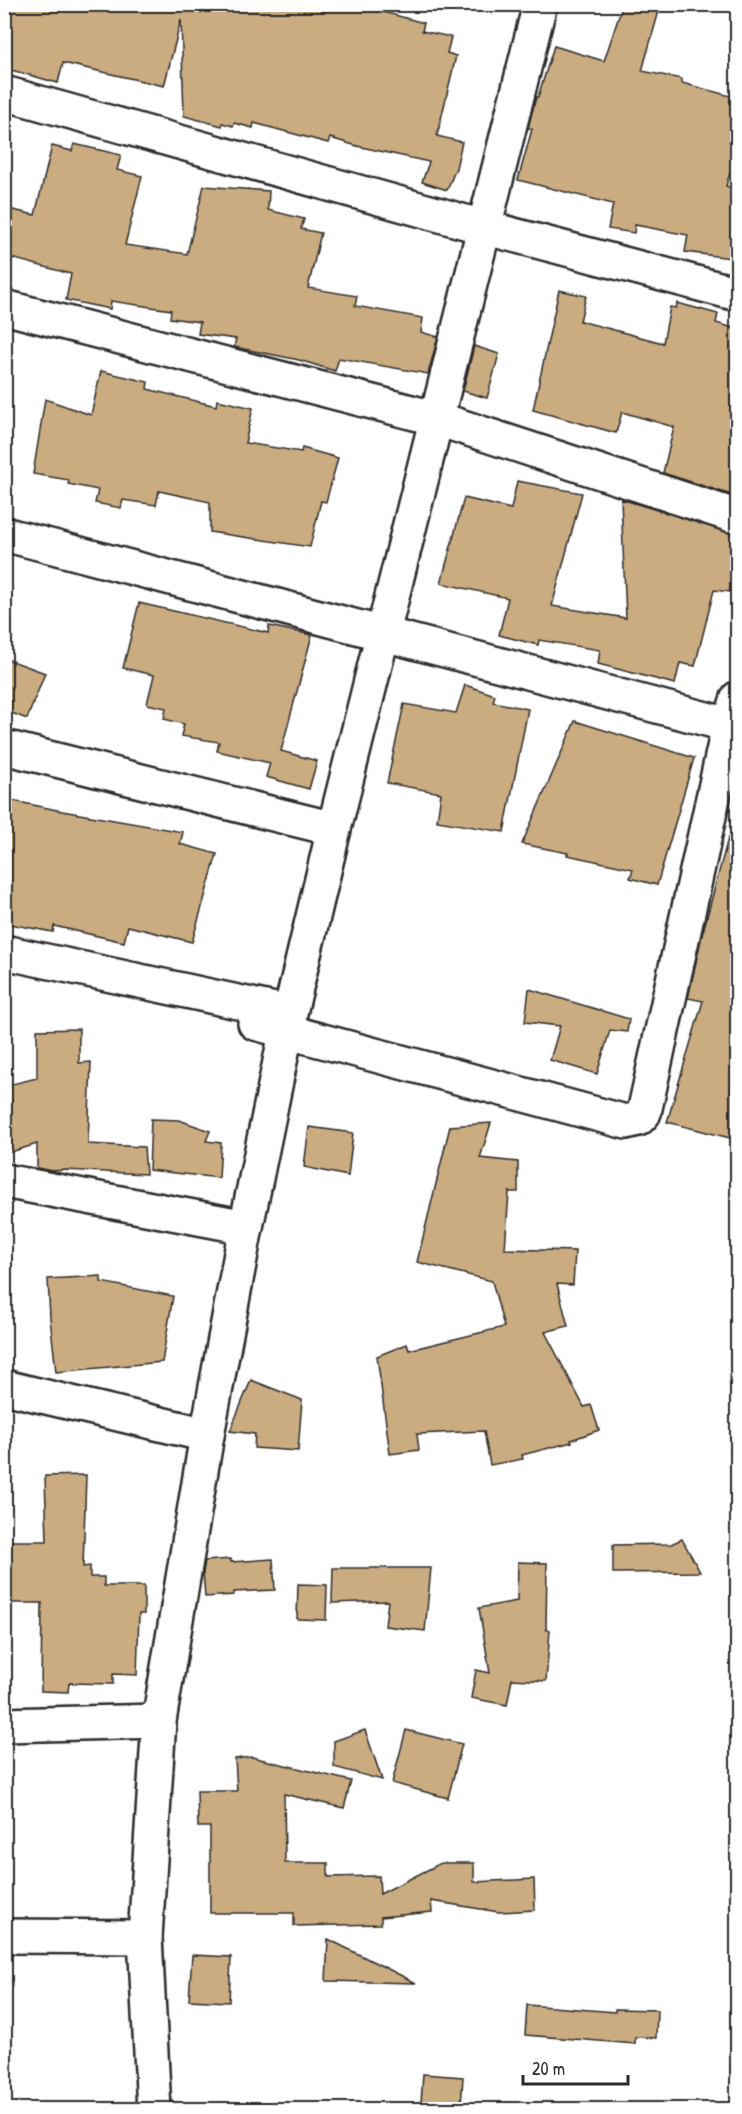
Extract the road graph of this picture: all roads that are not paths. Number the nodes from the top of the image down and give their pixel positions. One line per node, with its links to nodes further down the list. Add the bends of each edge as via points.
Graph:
1 (540, 4): 3 (street)
2 (4, 93): 3 (street)
3 (483, 227): 4 (street); 6 (street)
4 (738, 294)
5 (4, 307): 6 (street)
6 (438, 419): 7 (street); 9 (street)
7 (738, 517)
8 (4, 534): 9 (street)
9 (383, 633): 10 (street); 12 (street)
10 (733, 711): 15 (street, via 644,1113 638,1119 626,1122)
11 (4, 747): 12 (street)
12 (334, 829): 14 (street)
13 (4, 952): 14 (street)
14 (290, 1013): 17 (street)
15 (255, 1023)
16 (4, 1181): 17 (street)
17 (246, 1227): 19 (street)
18 (4, 1387): 19 (street)
19 (207, 1435): 20 (street)
20 (159, 1721): 21 (street); 23 (street)
21 (4, 1725)
22 (4, 1936): 23 (street)
23 (146, 1937): 24 (street)
24 (154, 2109)

